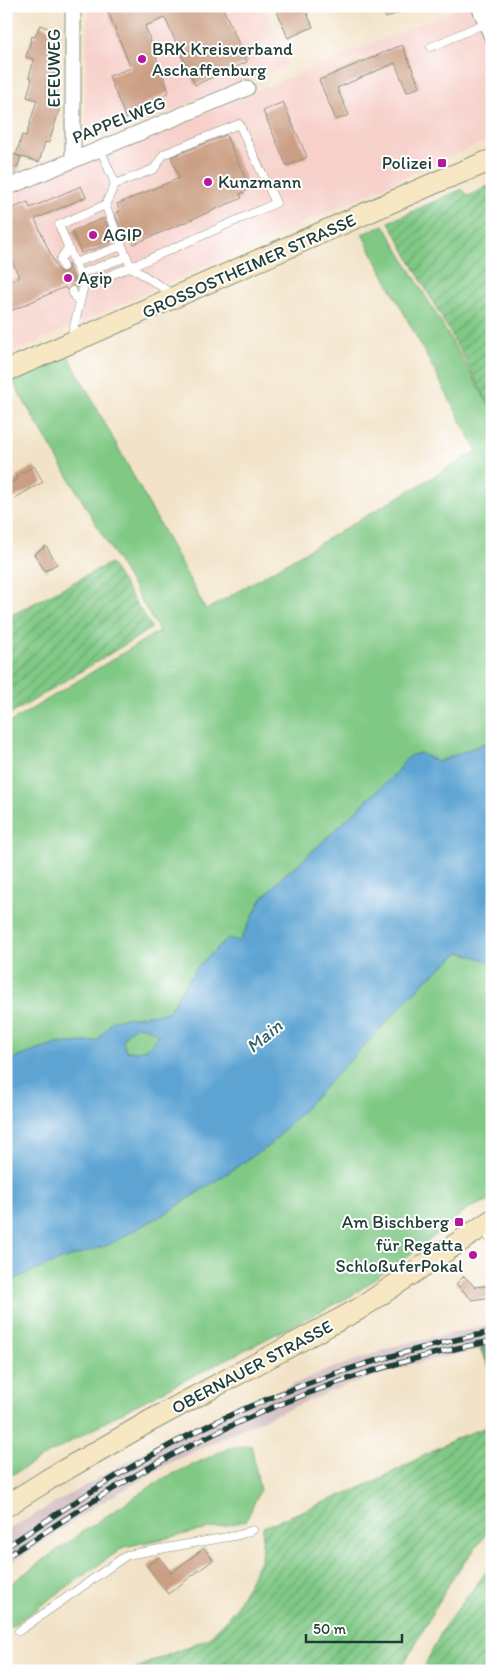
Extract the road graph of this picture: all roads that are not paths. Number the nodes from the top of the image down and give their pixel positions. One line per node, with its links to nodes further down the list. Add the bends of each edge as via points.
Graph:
1 (73, 6): 7 (street, EFEUWEG)
2 (479, 6): 3 (street)
3 (490, 27): 4 (lane)
4 (431, 47)
5 (247, 88): 6 (street, PAPPELWEG)
6 (100, 148): 7 (street, PAPPELWEG); 9 (lane)
7 (73, 160): 10 (street, PAPPELWEG)
8 (492, 160): 21 (main road, GROSSOSTHEIMER STRASSE)
9 (115, 184): 11 (lane); 17 (lane, via 154,169 164,154 239,124 276,203)
10 (6, 188)
11 (105, 205): 12 (lane); 13 (lane, via 59,225)
12 (122, 246): 14 (lane); 15 (lane)
13 (68, 248): 15 (lane); 16 (lane, via 60,260)
14 (127, 257): 17 (lane); 18 (lane)
15 (74, 263): 18 (lane)
16 (63, 267)
17 (131, 267): 19 (lane); 21 (lane)
18 (79, 274): 19 (lane)
19 (84, 286): 22 (lane)
20 (72, 291): 22 (lane)
21 (178, 297): 23 (main road, GROSSOSTHEIMER STRASSE)
22 (79, 304): 23 (lane)
23 (70, 343): 24 (main road, GROSSOSTHEIMER STRASSE)
24 (6, 371)
25 (488, 1230): 26 (main road, OBERNAUER STRASSE, via 360,1309 150,1421)
26 (6, 1506)
27 (253, 1530): 28 (lane, via 127,1554)
28 (19, 1631)

